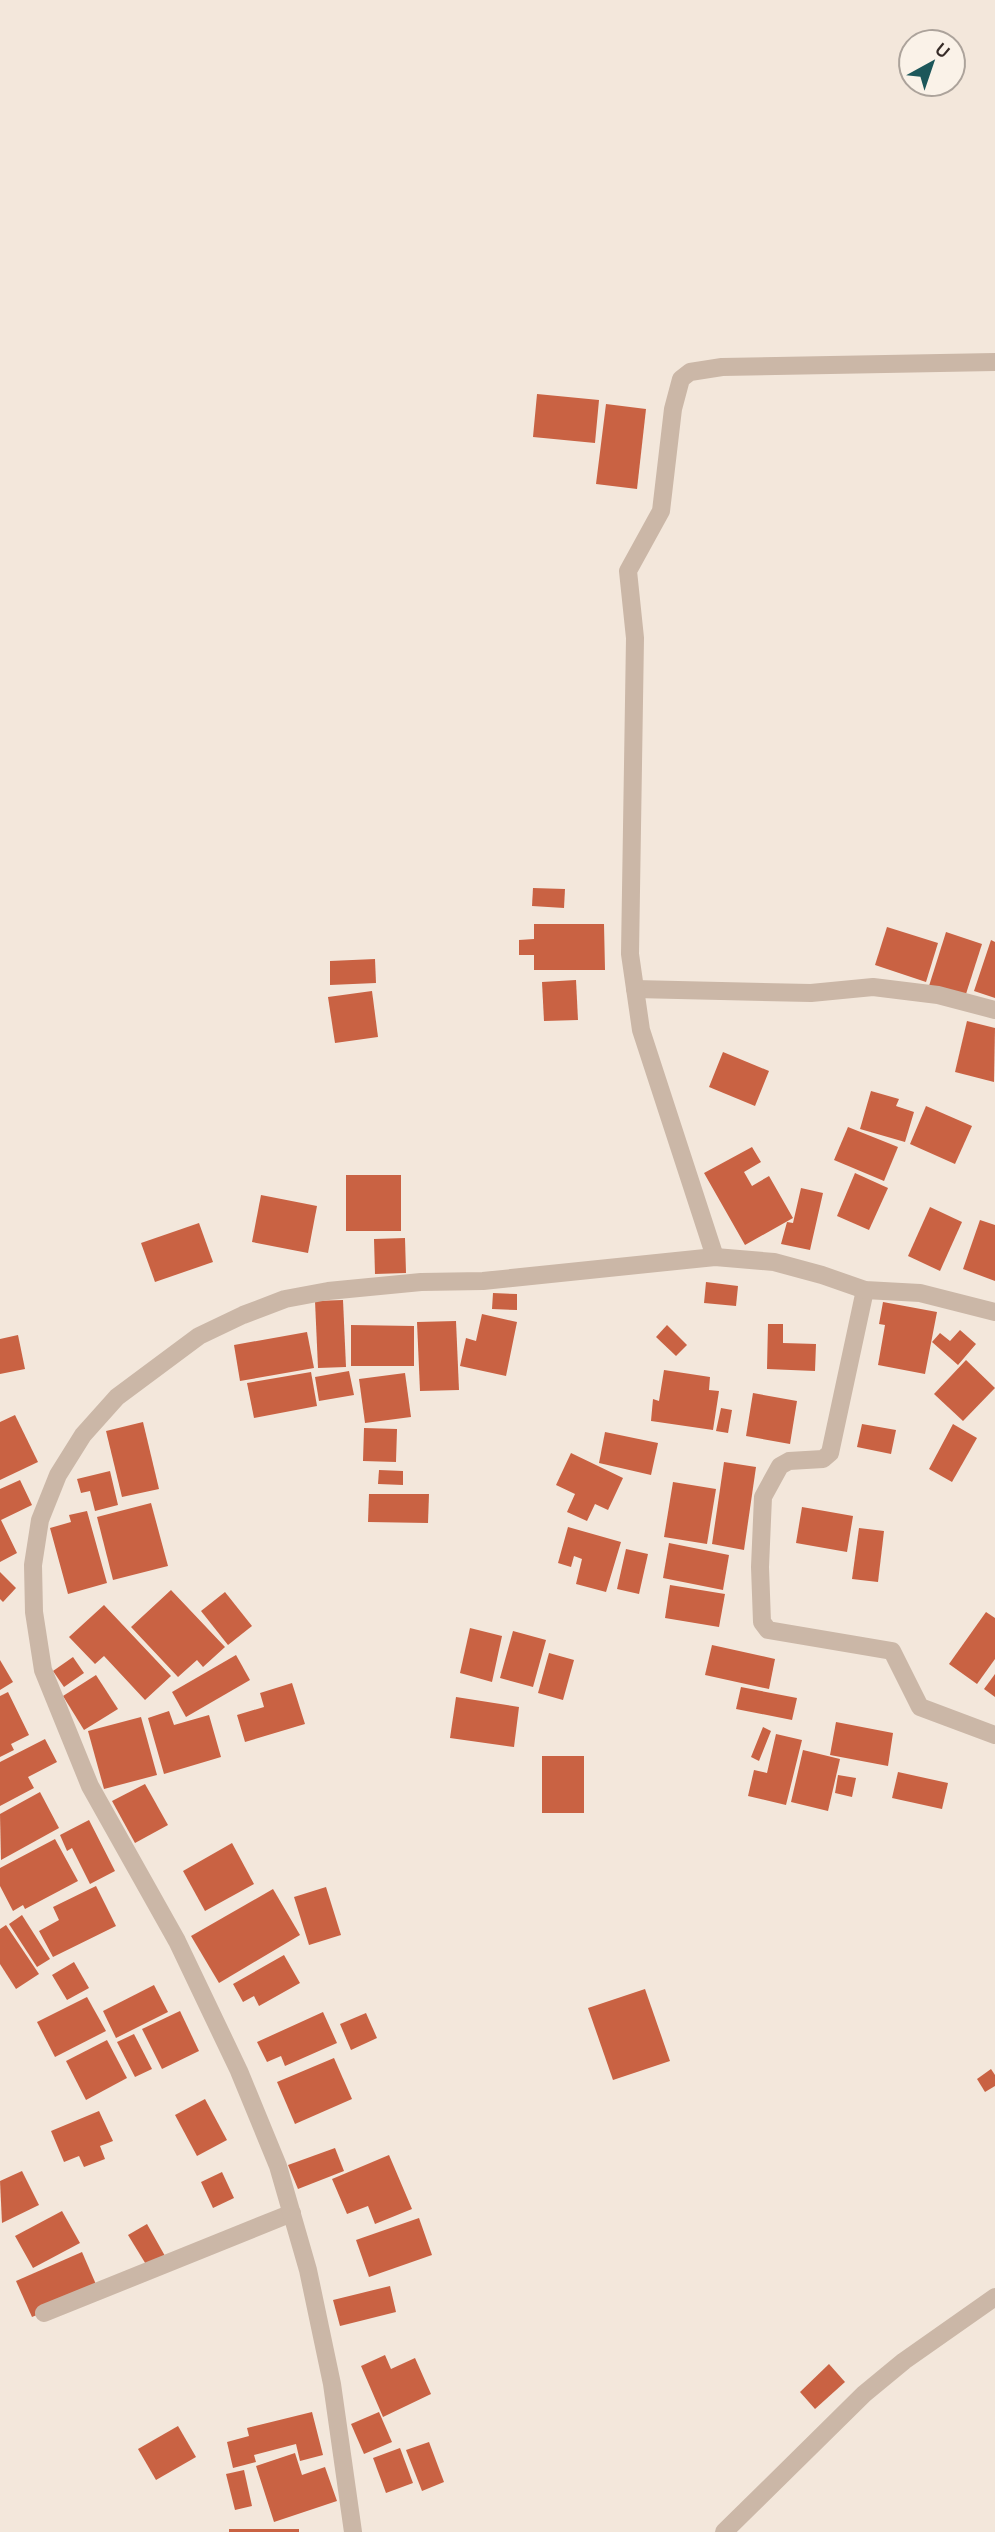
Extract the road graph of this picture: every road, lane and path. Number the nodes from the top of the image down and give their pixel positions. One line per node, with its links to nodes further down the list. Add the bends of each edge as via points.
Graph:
1 (995, 362): 2 (street, via 722,367 690,372 681,379 661,511 628,570 635,638 630,954)
2 (635, 989): 3 (street, via 811,993 873,987 938,995); 4 (street, via 641,1030)
3 (995, 1010)
4 (715, 1257): 5 (street, via 774,1262); 8 (street, via 483,1281 328,1291 285,1299 199,1336 117,1397 83,1435 58,1475 40,1520 33,1564 34,1612 43,1670 90,1786 209,2005 278,2166)
5 (865, 1290): 6 (street, via 920,1293); 7 (street, via 830,1452 823,1459 780,1466 763,1497 762,1622 768,1630 892,1651 920,1707)
6 (995, 1312)
7 (995, 1735)
8 (292, 2213): 10 (street); 11 (street, via 332,2384)
9 (995, 2297): 12 (street, via 864,2394)
10 (44, 2313)
11 (354, 2532)
12 (724, 2532)

